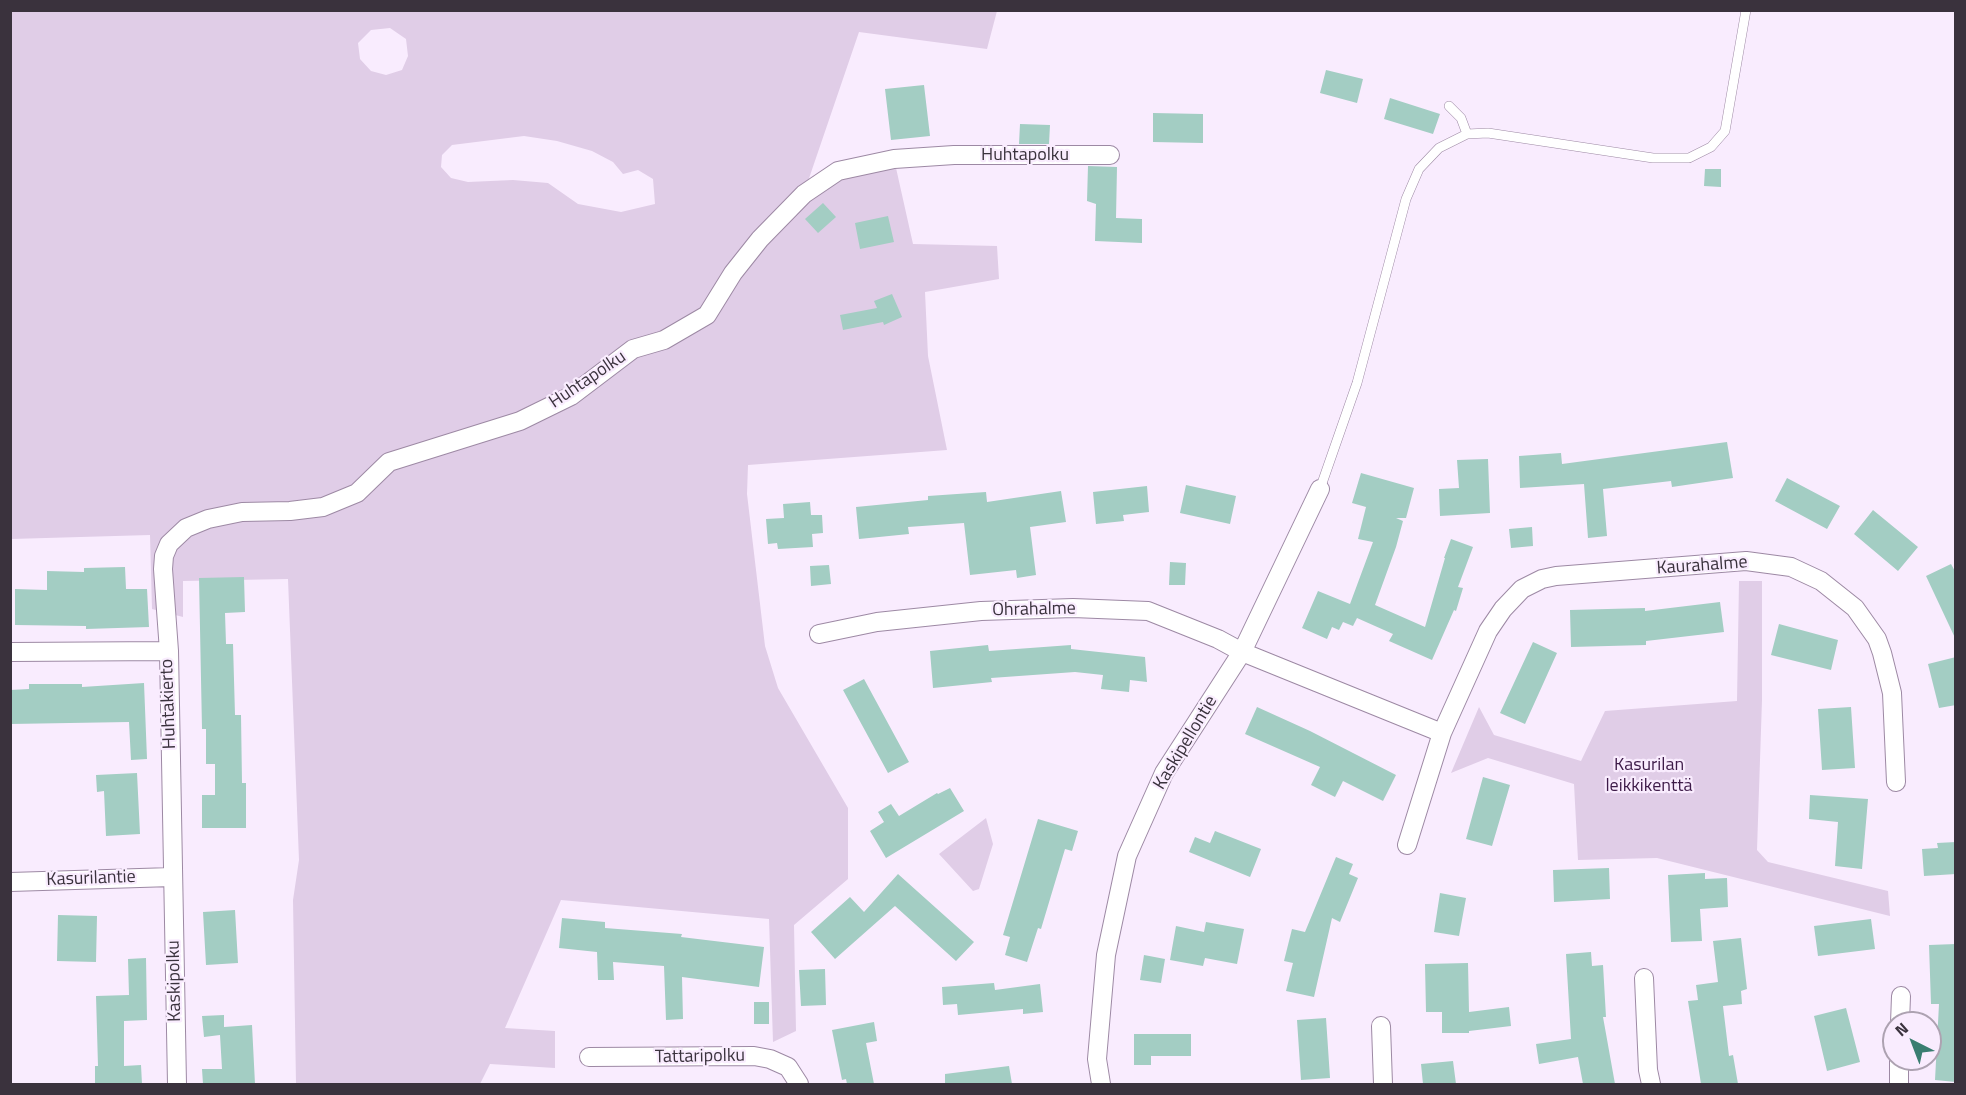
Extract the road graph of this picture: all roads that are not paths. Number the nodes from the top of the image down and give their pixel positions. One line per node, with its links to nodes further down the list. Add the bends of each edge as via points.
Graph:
1 (1746, 10): 3 (lane, via 1725,131 1712,147 1689,158 1653,158 1488,133)
2 (1449, 106): 3 (lane, via 1461,118)
3 (1467, 134): 5 (lane, via 1432,155 1419,169 1406,199 1357,383)
4 (1110, 155): 7 (street, Huhtapolku, via 954,155 894,159 838,171 804,194 760,239 732,273 707,315 664,340 633,349 571,396 520,421 389,462 357,494 323,507 242,512 186,528 169,544 164,556)
5 (1320, 489): 9 (street, Kaskipellontie)
6 (819, 634): 9 (street, Ohrahalme, via 877,622 981,611 1148,611)
7 (169, 651): 8 (street, Huhtakierto); 13 (street, Huhtakierto)
8 (10, 652)
9 (1242, 652): 10 (street); 22 (street, Kaskipellontie, via 1164,773 1128,856 1106,955 1097,1059)
10 (1442, 733): 11 (street, Kaurahalme, via 1488,632 1522,589 1556,576 1758,563 1791,567 1821,581 1855,608 1877,639 1892,693); 12 (street, Kaurahalme)
11 (1896, 782)
12 (1407, 845)
13 (172, 877): 14 (street, Kasurilantie); 20 (street, Kaskipolku)
14 (10, 882)
15 (1644, 978): 24 (street)
16 (1901, 996): 17 (street)
17 (1900, 1011)
18 (1381, 1026): 23 (street)
19 (589, 1057): 21 (street, Tattaripolku, via 754,1056 788,1067)
20 (177, 1084)
21 (799, 1084)
22 (1101, 1084)
23 (1383, 1084)
24 (1651, 1084)

